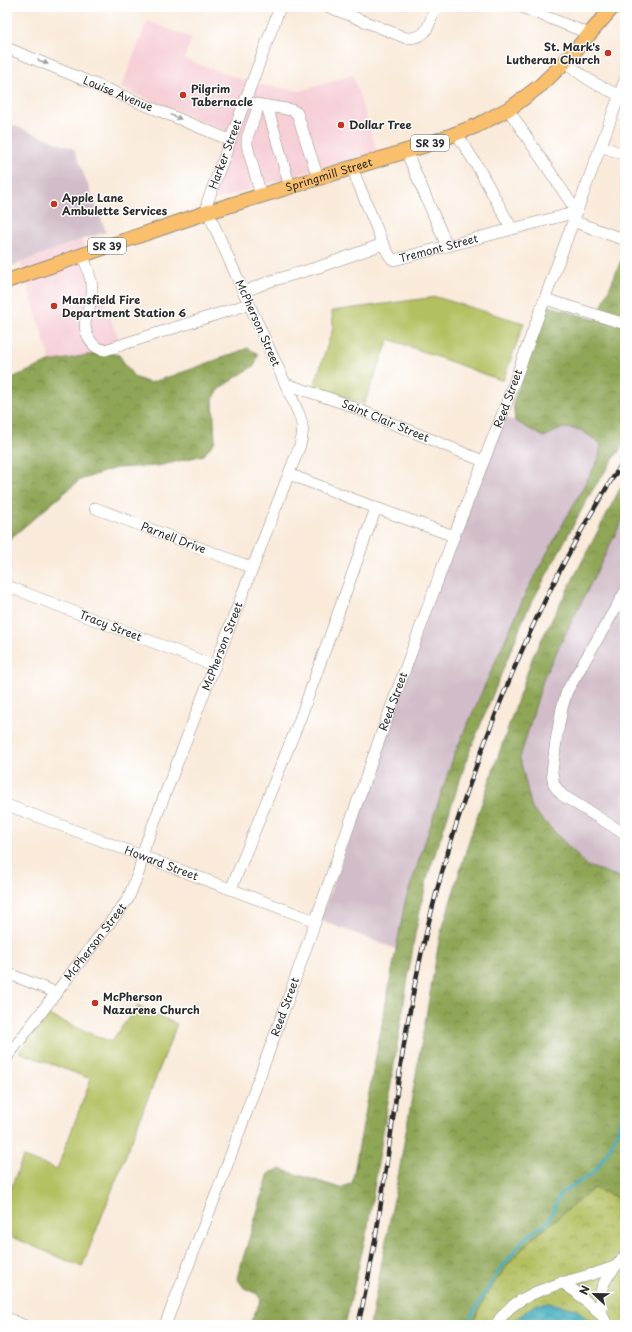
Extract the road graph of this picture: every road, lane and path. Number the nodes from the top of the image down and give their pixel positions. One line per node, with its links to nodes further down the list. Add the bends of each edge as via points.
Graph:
1 (280, 7): 11 (street, Harker Street)
2 (329, 7): 3 (street, via 414,39 428,28)
3 (435, 7)
4 (521, 7): 6 (street)
5 (613, 7): 6 (main road, Springmill Street / SR 39)
6 (590, 34): 8 (main road, Springmill Street / SR 39)
7 (7, 48): 15 (street, Louise Avenue, one-way to 15)
8 (566, 61): 10 (street, via 574,70 600,87); 13 (main road, Springmill Street / SR 39, via 541,85)
9 (625, 80): 10 (street, Reed Street)
10 (620, 95): 16 (street, Reed Street)
11 (244, 102): 12 (street); 15 (street, Harker Street)
12 (263, 105): 20 (street, via 297,113); 21 (street); 22 (street, via 247,138)
13 (508, 109): 14 (main road, Springmill Street / SR 39); 24 (street)
14 (457, 134): 17 (main road, Springmill Street / SR 39); 25 (street)
15 (230, 140): 23 (street, Harker Street, via 207,204)
16 (601, 146): 18 (street); 24 (street, Reed Street)
17 (406, 151): 19 (main road, Springmill Street / SR 39); 28 (street)
18 (625, 155)
19 (352, 168): 20 (main road, Springmill Street / SR 39); 27 (street)
20 (318, 178): 21 (main road, Springmill Street / SR 39)
21 (290, 187): 22 (main road, Springmill Street / SR 39)
22 (261, 196): 23 (main road, Springmill Street / SR 39)
23 (208, 212): 29 (main road, Springmill Street / SR 39); 31 (street, McPherson Street)
24 (575, 217): 25 (street, Tremont Street); 26 (street); 32 (street, Reed Street)
25 (512, 229): 28 (street, Tremont Street)
26 (625, 240)
27 (383, 244): 28 (street, Tremont Street, via 394,260); 31 (street)
28 (447, 246)
29 (83, 255): 30 (main road, Springmill Street / SR 39); 33 (street, via 92,287 84,322 85,332 92,344 99,349 105,350)
30 (7, 281)
31 (243, 292): 33 (street, McPherson Street)
32 (545, 299): 34 (street); 36 (street, Reed Street)
33 (249, 304): 35 (street, McPherson Street)
34 (625, 324)
35 (286, 384): 36 (street, Saint Clair Street, via 349,405); 37 (street, McPherson Street, via 299,414 303,435)
36 (483, 462): 40 (street, Reed Street)
37 (289, 474): 39 (street); 41 (street, McPherson Street)
38 (95, 508): 41 (street, Parnell Drive)
39 (376, 508): 40 (street); 48 (street, via 300,719)
40 (454, 536): 49 (street, Reed Street)
41 (253, 568): 44 (street, McPherson Street)
42 (7, 586): 44 (street, Tracy Street)
43 (625, 592): 46 (street, via 568,691 561,714 552,772 554,785 562,795)
44 (215, 666): 47 (street, McPherson Street)
45 (7, 805): 47 (street, Howard Street)
46 (625, 834)
47 (143, 857): 48 (street, Howard Street); 51 (street, McPherson Street, via 128,899)
48 (231, 889): 49 (street, Howard Street)
49 (315, 921): 59 (street, Reed Street, via 219,1187)
50 (7, 973): 51 (street)
51 (57, 993): 52 (street, McPherson Street)
52 (7, 1058)
53 (625, 1256): 54 (street)
54 (616, 1266): 55 (street); 57 (street, via 606,1279 600,1294 599,1304)
55 (562, 1282): 57 (street); 60 (street, via 520,1300)
56 (7, 1318): 58 (street)
57 (604, 1320)
58 (23, 1325)
59 (165, 1325)
60 (496, 1325)

